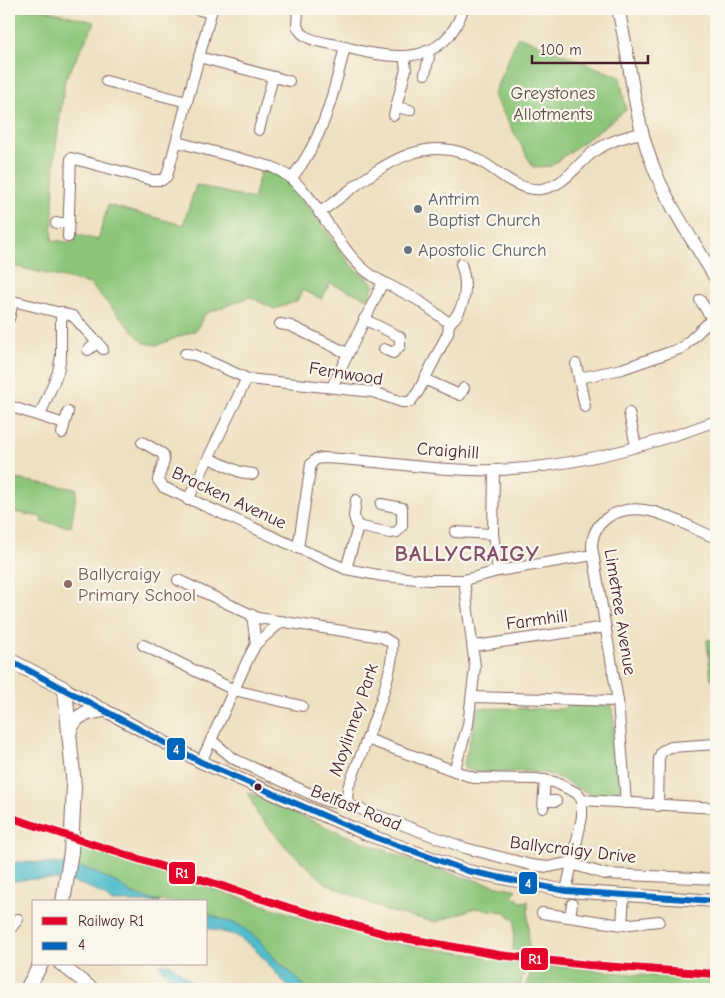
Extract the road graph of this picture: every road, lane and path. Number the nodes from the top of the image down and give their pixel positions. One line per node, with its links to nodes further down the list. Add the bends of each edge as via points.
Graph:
1 (196, 9): 4 (street)
2 (464, 9): 7 (street, via 452,30)
3 (618, 9): 17 (main road)
4 (211, 11): 8 (street)
5 (297, 12): 6 (street, via 297,26 304,36)
6 (345, 47): 9 (street, via 380,57); 19 (street, via 325,121)
7 (426, 51): 9 (street); 10 (street, via 429,57)
8 (200, 57): 11 (street); 14 (street)
9 (404, 57): 15 (street, via 406,69 395,111)
10 (425, 74)
11 (274, 77): 13 (street); 16 (street)
12 (106, 81): 14 (street)
13 (288, 81)
14 (187, 102): 18 (street)
15 (410, 110)
16 (259, 130)
17 (642, 133): 20 (street, via 602,147 559,183 542,188 516,184 459,151 419,150 394,160); 25 (main road, via 662,187)
18 (177, 142): 19 (street, via 272,168); 22 (street, via 168,175 160,180 71,158)
19 (291, 179): 20 (street)
20 (319, 212): 26 (street, via 357,263 369,275)
21 (56, 223): 22 (street)
22 (69, 223): 23 (street)
23 (68, 237)
24 (461, 264): 34 (street, Fernwood, via 465,293 461,307)
25 (716, 279)
26 (383, 282): 31 (street); 34 (street, via 418,300)
27 (11, 300): 29 (street); 30 (street)
28 (700, 300): 32 (street)
29 (62, 312): 36 (street, via 77,319 100,346); 49 (street, via 58,372)
30 (9, 319)
31 (364, 319): 35 (street, via 400,337 400,346 393,353); 37 (street)
32 (715, 320): 40 (street, via 682,348 622,369)
33 (280, 324): 37 (street, via 291,326)
34 (449, 324): 42 (street, Fernwood, via 448,333)
35 (384, 349)
36 (88, 350)
37 (347, 353): 43 (street)
38 (185, 354): 41 (street, Fernwood, via 196,355)
39 (576, 364): 40 (street)
40 (579, 378): 46 (street)
41 (248, 379): 43 (street, Fernwood); 53 (street)
42 (424, 379): 43 (street, Fernwood, via 414,399 407,402 376,392); 44 (street, via 460,395)
43 (332, 387)
44 (464, 388)
45 (9, 406): 49 (street)
46 (585, 407)
47 (68, 412): 49 (street, via 63,428)
48 (629, 413): 52 (street)
49 (40, 415)
50 (716, 421): 52 (street, Craighill)
51 (142, 442): 56 (street, Bracken Avenue, via 163,454 164,461 158,476 160,484)
52 (636, 446): 54 (street, Craighill, via 569,462)
53 (208, 458): 55 (street); 56 (street)
54 (494, 470): 61 (street); 63 (street, Craighill, via 317,458 310,467)
55 (252, 474)
56 (188, 500): 63 (street, Bracken Avenue)
57 (356, 500): 59 (street, via 354,516)
58 (381, 504): 59 (street, via 402,508 400,530 390,533)
59 (358, 527): 65 (street)
60 (456, 532): 61 (street)
61 (493, 534): 66 (street)
62 (716, 538): 64 (street, Limetree Avenue, via 650,511 628,510 613,514 600,523 592,542)
63 (298, 548): 65 (street)
64 (593, 555): 66 (street); 71 (street, Limetree Avenue)
65 (346, 569): 68 (street, via 411,580)
66 (498, 572): 68 (street)
67 (178, 580): 69 (street)
68 (464, 580): 74 (street)
69 (252, 616): 70 (street); 72 (street)
70 (282, 621): 72 (street); 83 (street, Moylinney Park, via 382,636 392,643 387,678)
71 (606, 627): 74 (street, Farmhill); 79 (street, Limetree Avenue)
72 (256, 644): 77 (street)
73 (143, 645): 77 (street)
74 (474, 646): 78 (street)
75 (9, 660): 76 (highway, Belfast Road)
76 (65, 689): 81 (main road, Belfast Road); 82 (highway)
77 (234, 690): 80 (street); 84 (street)
78 (472, 697): 79 (street); 87 (street, via 465,740)
79 (618, 701): 92 (street, Limetree Avenue)
80 (302, 706)
81 (103, 710): 82 (highway, via 81,714); 86 (main road, Belfast Road)
82 (68, 734): 99 (highway, via 74,786 71,852)
83 (367, 739): 87 (street); 90 (street, Moylinney Park, via 348,788)
84 (211, 740): 86 (street); 90 (street, via 234,759 326,801)
85 (716, 744): 93 (street, via 671,747 662,751)
86 (201, 762): 97 (main road, Belfast Road, via 366,834 468,872)
87 (454, 771): 88 (street, via 480,779)
88 (545, 780): 89 (street, via 568,788); 91 (street, via 544,805)
89 (582, 800): 92 (street); 95 (street, via 582,817)
90 (347, 801): 95 (street, Ballycraigy Drive, via 465,848 494,856 545,867)
91 (556, 801)
92 (626, 804): 93 (street)
93 (658, 806): 94 (street)
94 (716, 808)
95 (572, 863): 96 (street, Ballycraigy Drive, via 605,874); 97 (street)
96 (716, 879)
97 (566, 891): 98 (main road, Belfast Road)
98 (624, 895): 100 (main road, Belfast Road); 106 (street)
99 (64, 898)
100 (716, 901)
101 (572, 904): 103 (street)
102 (542, 913): 103 (street)
103 (570, 917): 106 (street)
104 (18, 919): 107 (street)
105 (659, 921): 106 (street, via 647,918 638,925)
106 (622, 925)
107 (9, 931)
108 (40, 966): 110 (highway)
109 (63, 966): 111 (main road)
110 (27, 989)
111 (93, 989)

